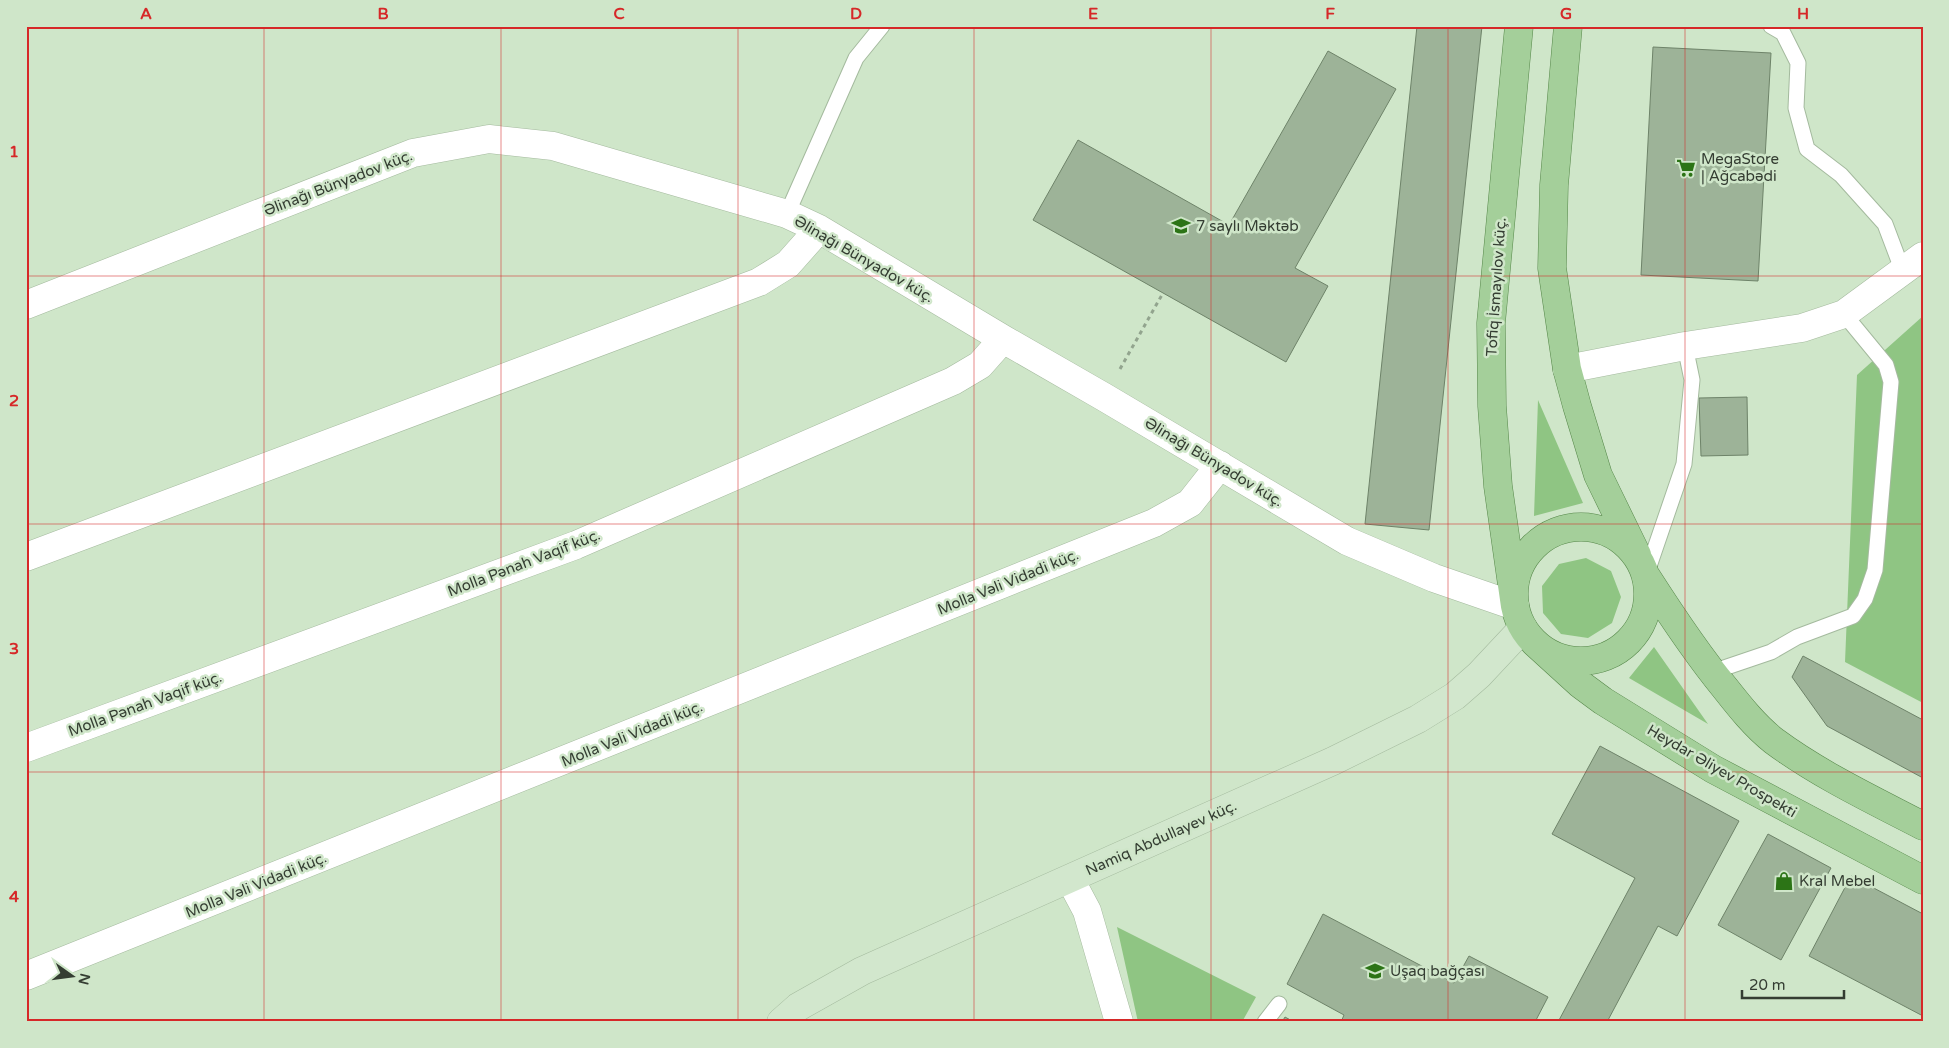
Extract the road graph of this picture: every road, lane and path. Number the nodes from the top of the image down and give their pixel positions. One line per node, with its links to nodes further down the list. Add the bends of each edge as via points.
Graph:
1 (882, 26): 5 (lane, via 856,58)
2 (1519, 26): 18 (main road, Tofiq İsmayılov küç., via 1491,323 1492,406 1498,486)
3 (1568, 26): 13 (main road, via 1554,185 1552,268)
4 (1771, 26): 7 (lane, via 1783,33 1798,62 1796,108 1807,149 1841,175 1885,224)
5 (787, 214): 6 (street, Əlinağı Bünyadov küç.); 9 (street, Əlinağı Bünyadov küç., via 553,146 489,139 413,153)
6 (819, 229): 11 (street, Əlinağı Bünyadov küç.); 16 (street, via 788,264 759,282)
7 (1913, 262): 10 (street)
8 (1163, 293): 14 (path)
9 (26, 305)
10 (1844, 314): 12 (street, via 1802,328); 19 (lane, via 1886,365 1891,382 1875,570 1865,598 1853,616 1797,637 1771,652)
11 (1002, 340): 14 (street, Əlinağı Bünyadov küç.); 20 (street, Molla Pənah Vaqif küç., via 980,365 953,381 576,545)
12 (1685, 346): 13 (street); 17 (lane, via 1692,380 1684,464)
13 (1567, 369): 17 (main road, via 1598,475)
14 (1104, 397): 15 (street, Əlinağı Bünyadov küç.)
15 (1220, 465): 18 (street, Əlinağı Bünyadov küç., via 1348,541 1434,578); 24 (street, Molla Vəli Vidadi küç., via 1190,503 1154,523)
16 (26, 557)
17 (1641, 565): 18 (main road, via 1648,594 1646,614 1624,646 1608,656 1589,661 1551,654); 18 (main road, via 1620,539 1600,529 1578,527 1555,532 1536,544 1522,562 1515,584); 19 (main road, via 1674,620)
18 (1524, 626): 22 (street, Namiq Abdullayev küç., via 1479,676 1455,696 1418,719 1333,761); 23 (main road, Heydar Əliyev Prospekti, via 1580,684 1603,701 1713,769)
19 (1712, 672): 21 (main road, via 1743,711 1774,740 1828,775)
20 (26, 748)
21 (1923, 826)
22 (1070, 879): 26 (street, Namiq Abdullayev küç., via 862,971 798,1007); 27 (street, via 1087,911)
23 (1923, 880)
24 (26, 976)
25 (1279, 1004): 28 (lane)
26 (780, 1022)
27 (1119, 1022)
28 (1264, 1022)

